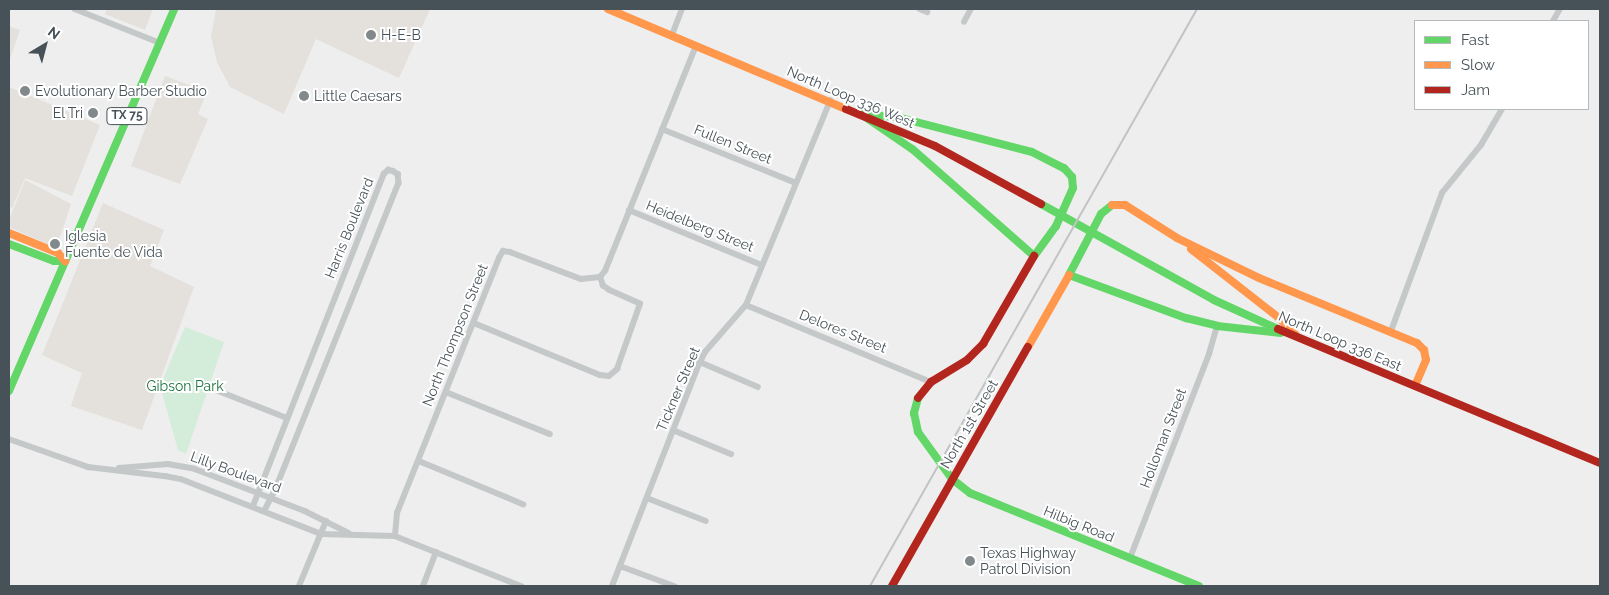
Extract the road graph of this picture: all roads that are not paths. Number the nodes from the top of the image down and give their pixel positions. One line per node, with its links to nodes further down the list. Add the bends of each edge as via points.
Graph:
1 (75, 9): 12 (street)
2 (174, 9): 12 (main road, TX 75)
3 (608, 9): 11 (main road, North Loop 336 West)
4 (682, 9): 11 (street)
5 (920, 9): 8 (street)
6 (971, 9): 10 (street)
7 (1560, 9): 9 (street)
8 (927, 12)
9 (1553, 20)
10 (964, 22)
11 (672, 35): 13 (main road, North Loop 336 West)
12 (160, 43): 25 (main road, TX 75)
13 (696, 46): 14 (main road, North Loop 336 West); 17 (street)
14 (830, 100): 16 (main road, North Loop 336 West); 18 (street, Tickner Street)
15 (1501, 110): 32 (street, via 1481,145 1442,193)
16 (861, 114): 20 (main road, North Loop 336 West, via 935,146); 24 (main road, via 912,149); 24 (main road, via 897,117 1004,143 1055,162 1069,173 1073,188 1056,226)
17 (662, 128): 18 (street, Fullen Street); 19 (street)
18 (794, 182): 26 (street, Tickner Street)
19 (629, 210): 26 (street, Heidelberg Street); 28 (street)
20 (1078, 224): 33 (main road, North Loop 336 East, via 1214,300)
21 (9, 233): 25 (main road, via 58,253)
22 (1177, 238): 27 (main road, North 1st Street, via 1125,205 1113,204 1101,214); 32 (main road, via 1259,278); 34 (main road)
23 (9, 244): 25 (main road, via 54,261)
24 (1034, 256): 36 (main road, via 983,344 967,360)
25 (65, 260): 40 (main road, TX 75)
26 (762, 265): 29 (street, Tickner Street)
27 (1069, 275): 31 (main road, via 1186,318); 50 (main road, North 1st Street)
28 (600, 277): 30 (street, North Thompson Street, via 581,279 503,251); 30 (street, via 603,286 640,304 617,369 609,376)
29 (746, 305): 35 (street, Tickner Street); 36 (street, Delores Street)
30 (474, 323): 41 (street, North Thompson Street)
31 (1217, 326): 33 (main road); 63 (street, Holloman Street)
32 (1391, 331): 37 (main road, via 1412,340 1424,350 1426,360)
33 (1288, 333): 34 (main road, North Loop 336 East)
34 (1300, 338): 37 (main road, North Loop 336 East)
35 (700, 362): 38 (street); 43 (street, Tickner Street)
36 (931, 382): 50 (main road, Hilbig Road, via 916,400 914,420 924,444)
37 (1415, 386): 48 (main road, North Loop 336 East)
38 (758, 387)
39 (216, 390): 42 (street)
40 (9, 392)
41 (446, 392): 44 (street); 47 (street, North Thompson Street)
42 (287, 418): 51 (street, Harris Boulevard); 52 (street, Harris Boulevard, via 384,174 388,170 393,171 398,174 398,183 277,488)
43 (673, 430): 46 (street); 53 (street, Tickner Street)
44 (550, 434)
45 (9, 439): 49 (street, Lilly Boulevard, via 70,462)
46 (732, 454)
47 (419, 461): 54 (street); 61 (street, North Thompson Street, via 397,513)
48 (1600, 463)
49 (107, 470): 51 (street, Lilly Boulevard, via 183,465); 55 (street, Lilly Boulevard, via 165,476)
50 (952, 479): 63 (main road, Hilbig Road, via 970,492); 70 (main road, North 1st Street)
51 (258, 493): 52 (street, Lilly Boulevard); 55 (street, Harris Boulevard)
52 (270, 498): 56 (street, Harris Boulevard); 57 (street, Lilly Boulevard)
53 (647, 498): 58 (street); 64 (street, Tickner Street)
54 (523, 504)
55 (252, 506): 56 (street, Lilly Boulevard)
56 (265, 511): 59 (street, Lilly Boulevard)
57 (326, 521): 59 (street); 60 (street, Lilly Boulevard)
58 (706, 521)
59 (321, 534): 60 (street, Lilly Boulevard); 65 (street)
60 (350, 534): 61 (street, Lilly Boulevard)
61 (395, 536): 62 (street, Lilly Boulevard)
62 (436, 552): 66 (street); 67 (street, Lilly Boulevard)
63 (1130, 558): 71 (main road, Hilbig Road)
64 (620, 566): 68 (street, Tickner Street); 69 (street)
65 (299, 586)
66 (424, 586)
67 (522, 586)
68 (612, 586)
69 (674, 586)
70 (892, 586)
71 (1199, 586)

